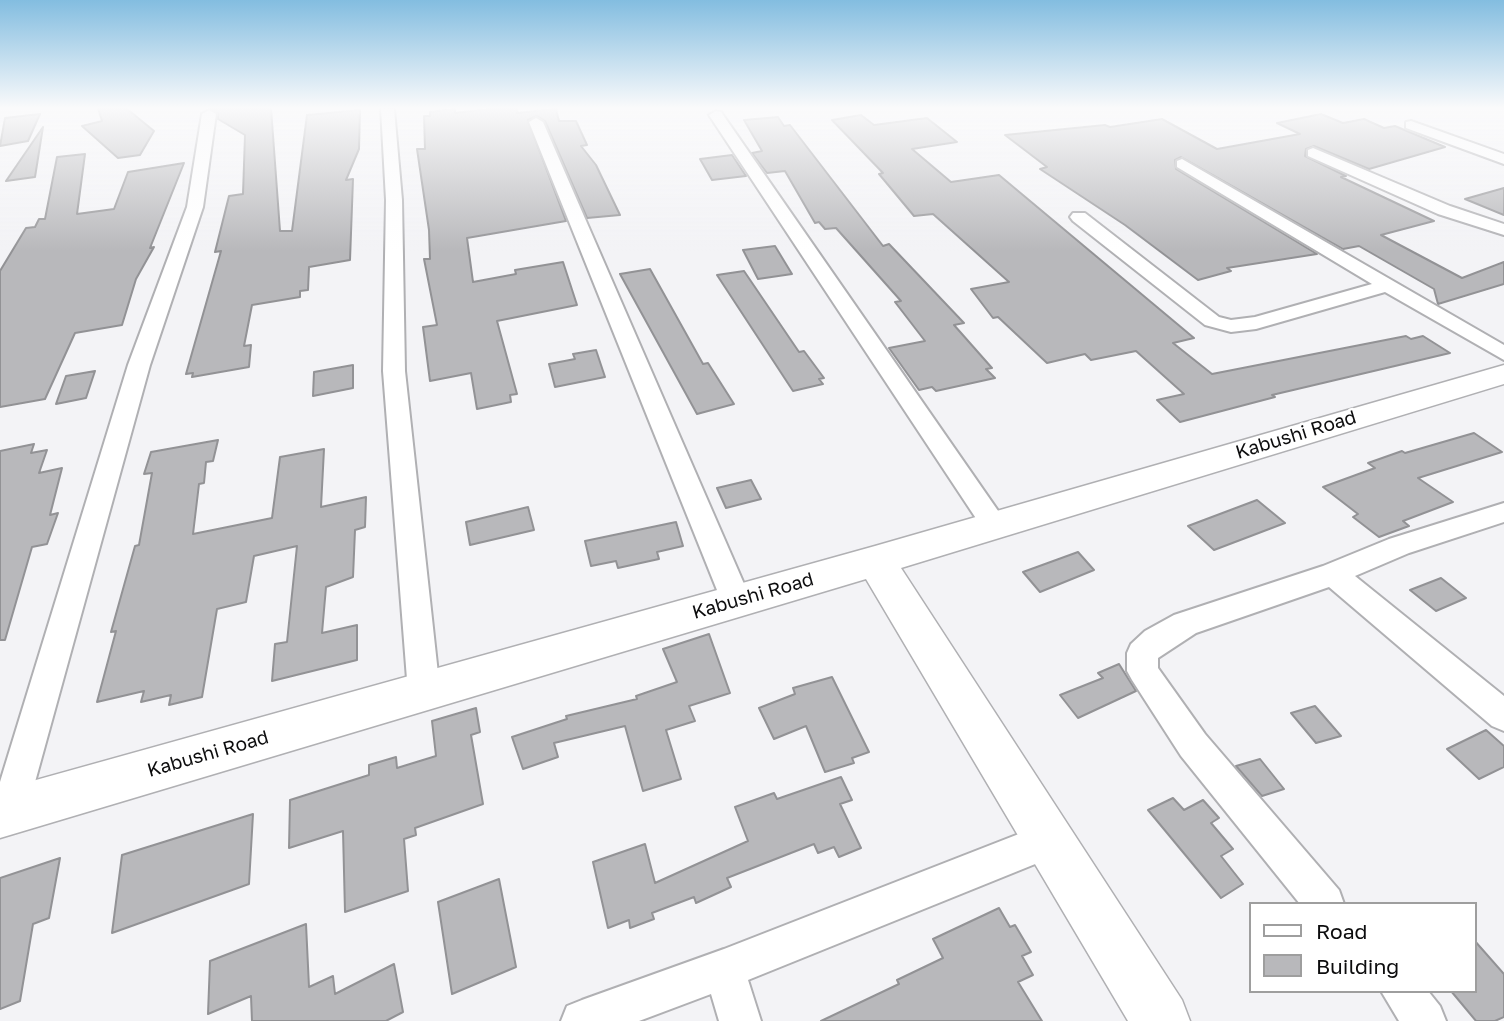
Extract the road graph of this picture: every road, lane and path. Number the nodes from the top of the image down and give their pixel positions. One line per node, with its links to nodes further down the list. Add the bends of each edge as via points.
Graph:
1 (203, 156): 19 (street, via 195,207 139,365)
2 (391, 156): 17 (street, via 394,371)
3 (550, 156): 16 (street)
4 (744, 156): 13 (street)
5 (1318, 156): 8 (street, via 1444,210)
6 (1182, 164): 9 (street)
7 (1079, 217): 9 (street, via 1212,321 1231,326 1256,323)
8 (1504, 230)
9 (1385, 285): 10 (street)
10 (1504, 354)
11 (1504, 374): 13 (main road, Kabushi Road)
12 (1504, 512): 15 (street, via 1399,546)
13 (995, 525): 14 (main road, Kabushi Road)
14 (875, 561): 16 (main road, Kabushi Road); 20 (main road)
15 (1333, 574): 18 (street); 21 (street, via 1185,624 1142,653 1143,671 1193,746)
16 (736, 600): 17 (main road, Kabushi Road)
17 (424, 692): 19 (main road, Kabushi Road)
18 (1504, 716)
19 (4, 812)
20 (1047, 841): 22 (street); 26 (main road)
21 (1323, 902)
22 (724, 969): 24 (street); 25 (street)
23 (1403, 993): 27 (street)
24 (582, 1021)
25 (740, 1021)
26 (1161, 1021)
27 (1425, 1021)

